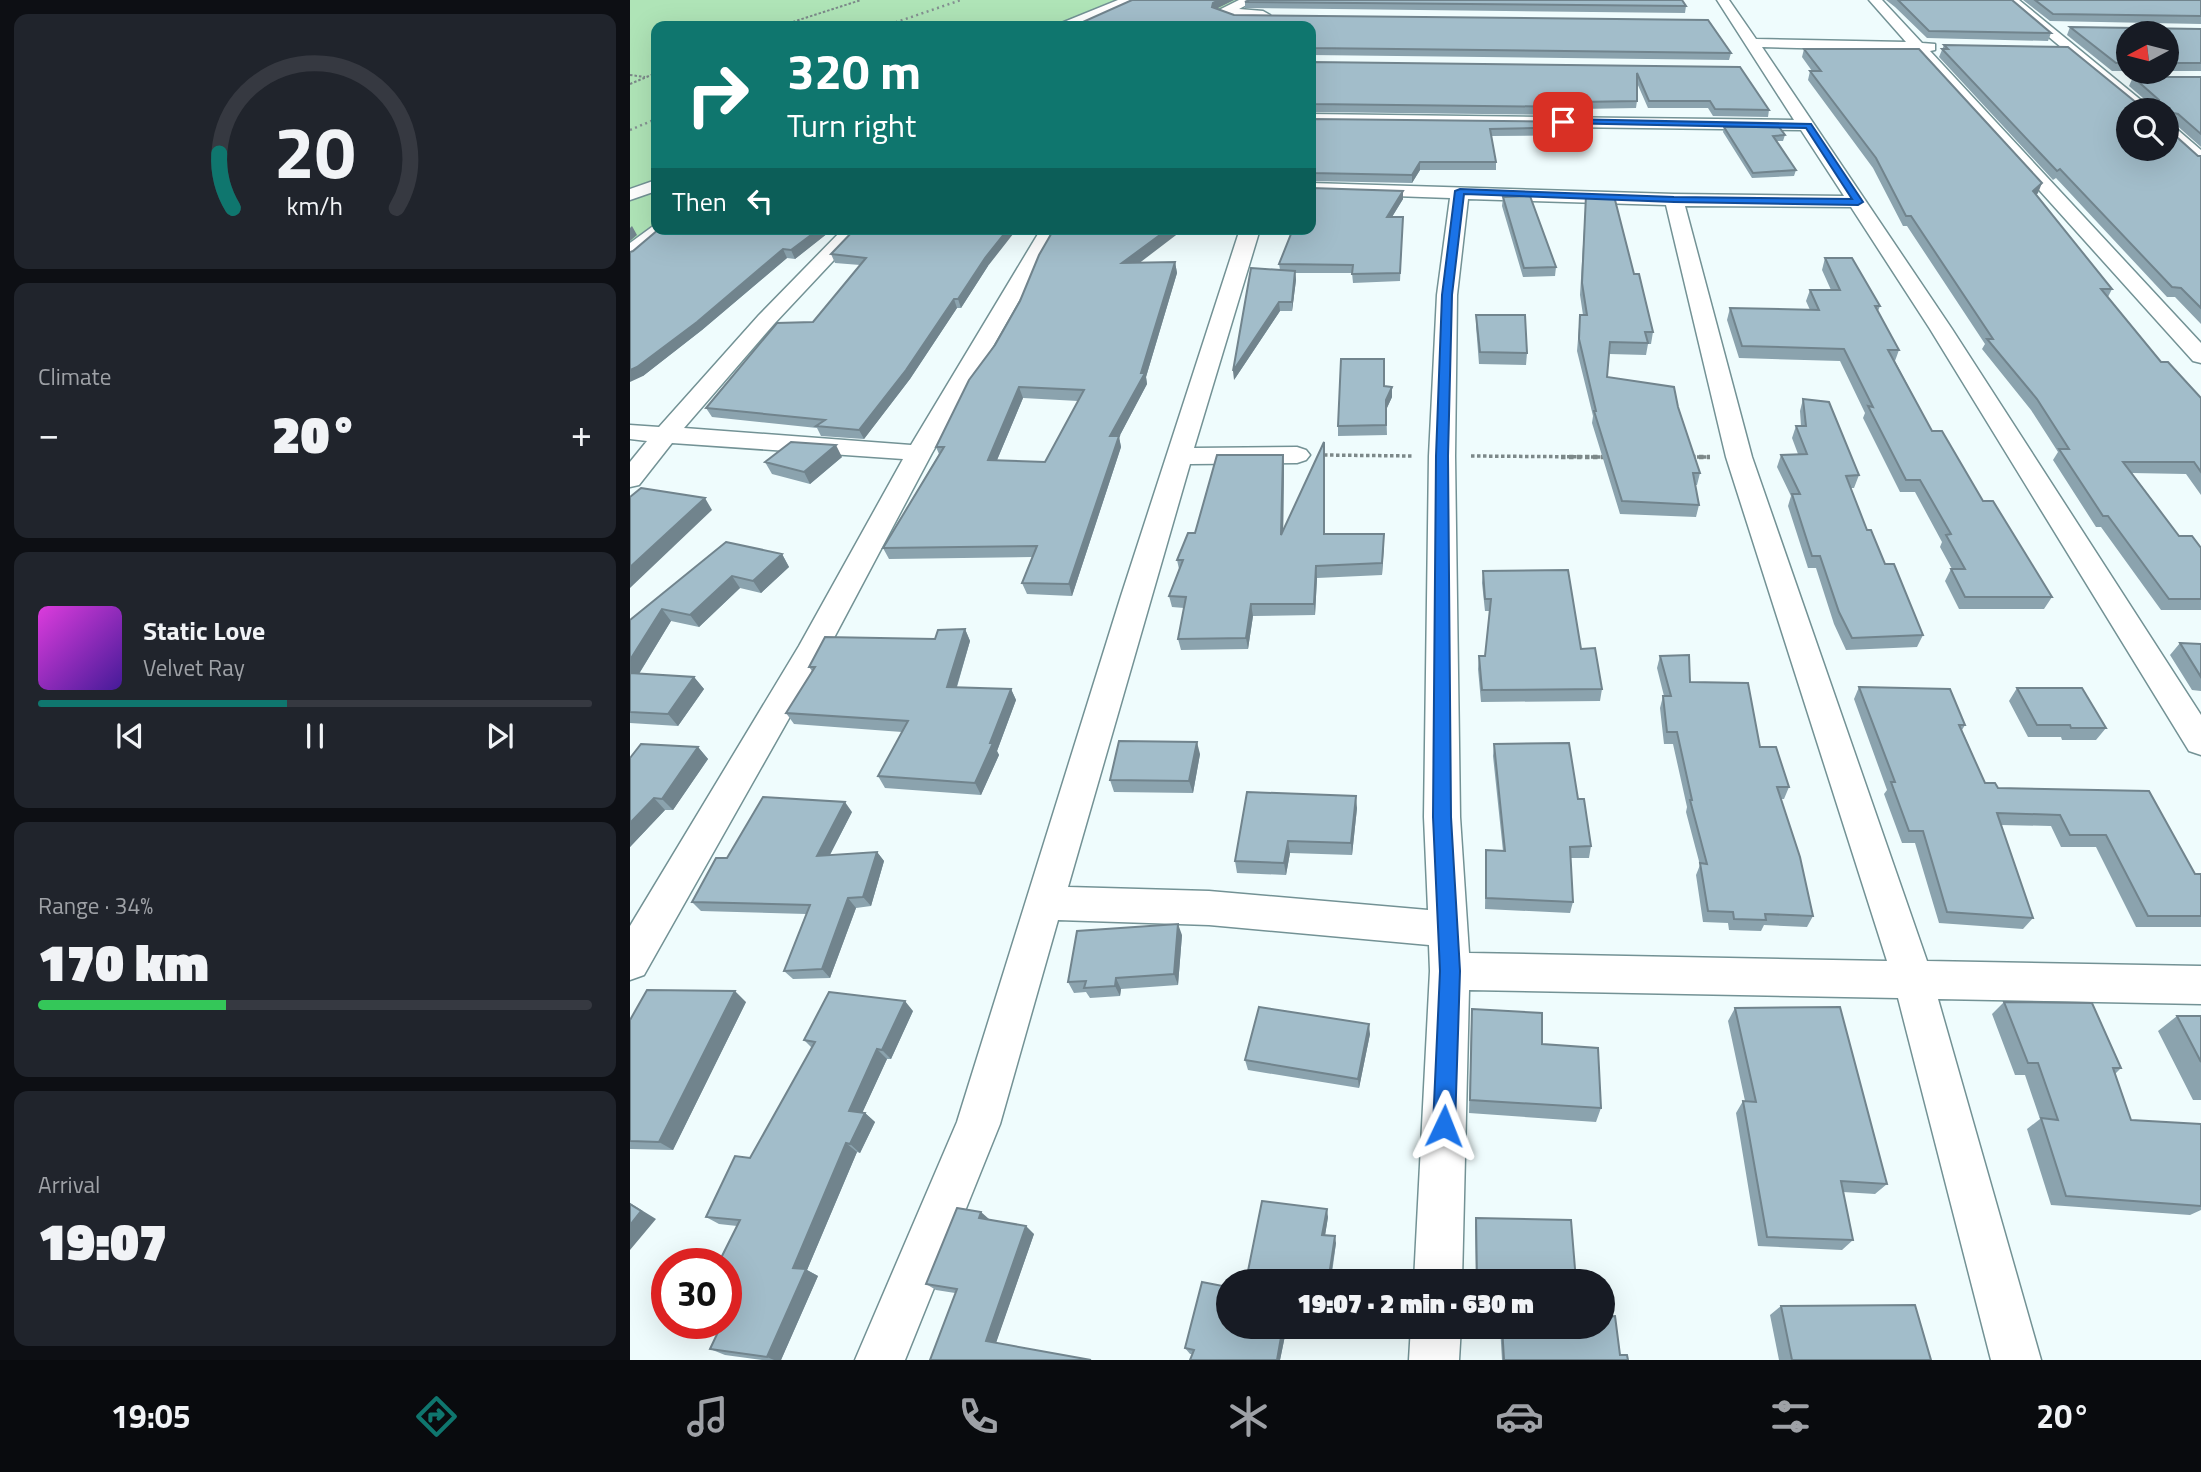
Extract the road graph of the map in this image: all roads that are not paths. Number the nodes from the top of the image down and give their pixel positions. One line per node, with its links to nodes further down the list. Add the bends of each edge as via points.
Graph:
1 (1130, 0): 7 (street)
2 (1250, 0): 6 (street, via 1222,12)
3 (1723, 0): 10 (street, via 1730,20)
4 (1875, 0): 11 (street)
5 (2011, 0): 8 (street)
6 (1276, 15)
7 (1074, 21)
8 (2044, 28): 9 (street); 14 (street)
9 (2071, 28)
10 (1754, 43): 11 (street); 19 (street, via 1763,68)
11 (1919, 47): 12 (street); 35 (street)
12 (1946, 47)
13 (2041, 48): 14 (street)
14 (2068, 48): 15 (street)
15 (2108, 79): 16 (street); 17 (street)
16 (2116, 79)
17 (2131, 98)
18 (1316, 119): 19 (street)
19 (1808, 125): 29 (street)
20 (2179, 135): 22 (street)
21 (2179, 139): 23 (street)
22 (2201, 139)
23 (2201, 159)
24 (651, 187): 27 (street)
25 (1316, 188): 26 (street)
26 (1460, 191): 28 (street); 45 (street, via 1447,295 1442,456 1442,817)
27 (630, 195)
28 (1674, 200): 29 (street); 48 (street, via 1739,457)
29 (1858, 202): 43 (street)
30 (653, 235): 34 (street)
31 (848, 235): 38 (street)
32 (1047, 235): 39 (street)
33 (1248, 235): 41 (street)
34 (630, 253)
35 (2191, 335): 36 (street)
36 (2201, 356)
37 (630, 432): 38 (street)
38 (666, 433): 39 (street); 42 (street)
39 (919, 453): 46 (street, via 812,651)
40 (1297, 455): 41 (street)
41 (1180, 456): 44 (street)
42 (630, 479)
43 (2201, 742)
44 (1044, 903): 45 (street, via 1209,908); 52 (street, via 978,1124)
45 (1447, 929): 47 (street)
46 (630, 962)
47 (1450, 971): 48 (street); 50 (street)
48 (1913, 979): 49 (street); 54 (street)
49 (2201, 985)
50 (1438, 1269)
51 (1435, 1339): 53 (street)
52 (880, 1360)
53 (1434, 1360)
54 (2016, 1360)

